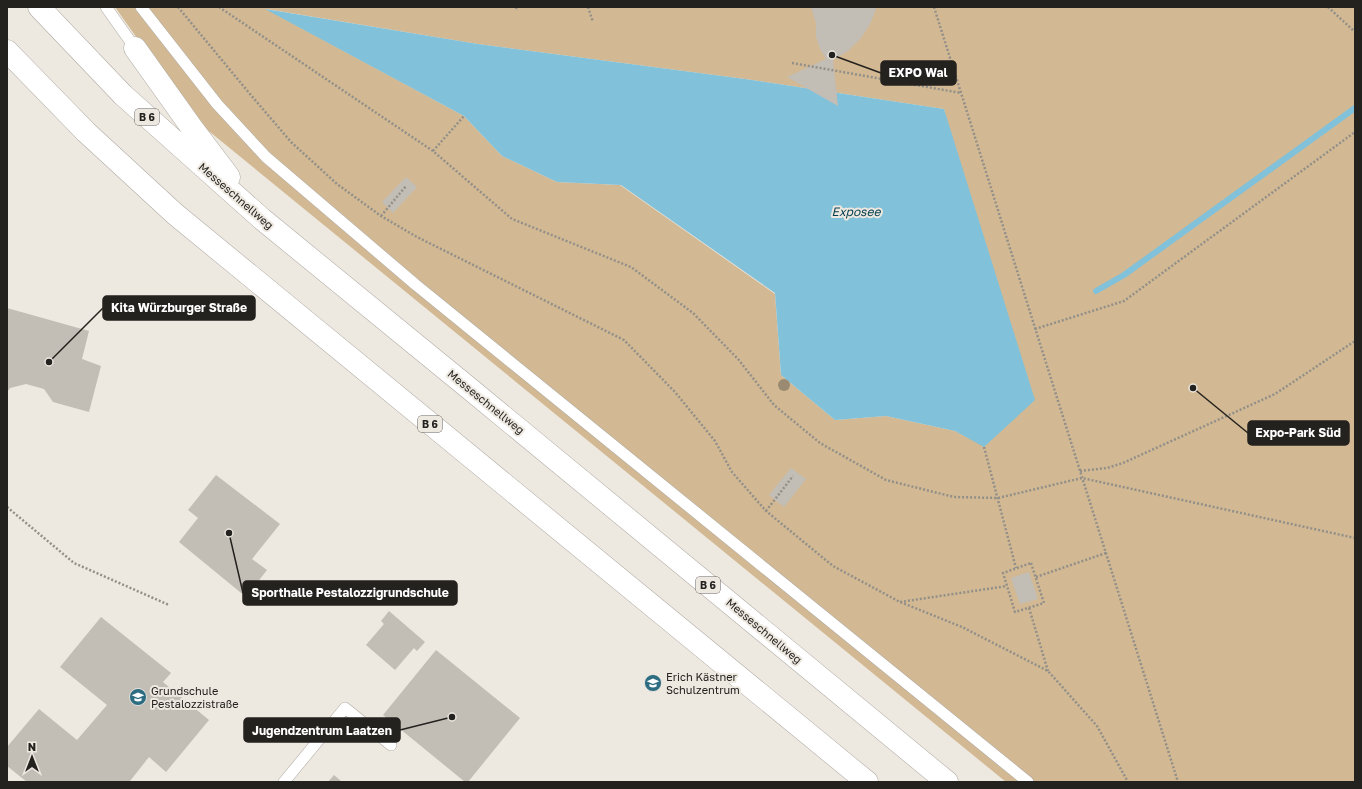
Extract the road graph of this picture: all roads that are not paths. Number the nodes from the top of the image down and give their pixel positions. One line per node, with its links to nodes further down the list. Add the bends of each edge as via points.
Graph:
1 (39, 7): 6 (highway, Messeschnellweg / B 6, via 122,96)
2 (106, 7): 4 (lane)
3 (141, 7): 11 (lane, via 217,104 266,157 416,285)
4 (135, 48): 6 (highway)
5 (7, 51): 9 (highway, B 6, via 86,132 175,214)
6 (262, 219): 10 (highway, Messeschnellweg / B 6)
7 (391, 745): 8 (lane, via 345,708)
8 (284, 782)
9 (867, 782)
10 (947, 782)
11 (1028, 782)

